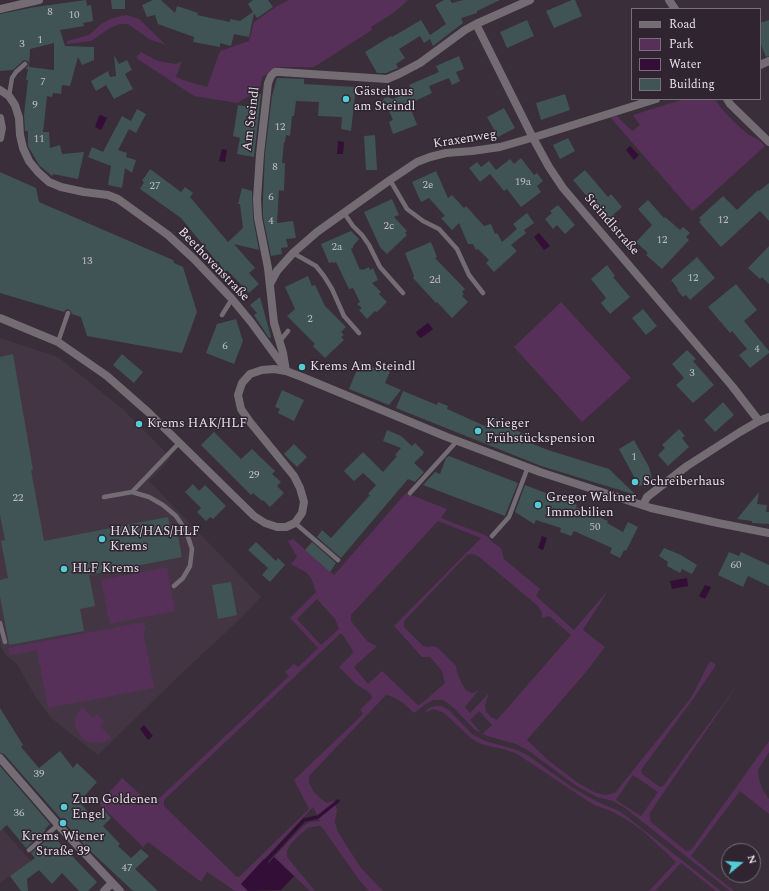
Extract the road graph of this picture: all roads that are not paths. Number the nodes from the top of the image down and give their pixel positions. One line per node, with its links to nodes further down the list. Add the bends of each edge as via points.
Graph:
1 (39, 0): 3 (street)
2 (530, 0): 4 (street, Am Steindl)
3 (0, 9)
4 (476, 24): 12 (street, Steindlstraße); 17 (street, Am Steindl, via 420,63 387,79 280,72 275,72 271,76 268,83 257,199)
5 (25, 64): 7 (lane, via 12,78)
6 (0, 90): 7 (street)
7 (9, 96): 20 (street, Beethovenstraße, via 19,118 23,148 28,161 38,172 49,182 61,187 118,199 168,235)
8 (653, 100): 12 (street, Kraxenweg)
9 (728, 100): 13 (street)
10 (0, 118): 11 (street)
11 (0, 138)
12 (533, 138): 14 (street, Kraxenweg, via 500,147 430,157 417,162); 30 (street, Steindlstraße, via 563,188)
13 (769, 142)
14 (390, 180): 15 (street, Kraxenweg); 19 (lane, via 407,209 443,233 457,249 468,275)
15 (344, 213): 16 (street, Kraxenweg); 18 (lane, via 369,245 380,267)
16 (293, 253): 17 (street, Kraxenweg, via 277,270); 25 (lane, via 316,266 332,289 344,316)
17 (270, 285): 27 (street, Am Steindl, via 271,306)
18 (403, 293)
19 (483, 293)
20 (232, 299): 22 (lane); 28 (street, Beethovenstraße)
21 (68, 313): 26 (lane)
22 (222, 315)
23 (0, 318): 26 (street)
24 (288, 331): 27 (lane)
25 (359, 333)
26 (58, 342): 32 (street, via 107,376)
27 (279, 342): 28 (street, Am Steindl)
28 (286, 371): 31 (street); 38 (street, via 262,370 250,374 242,382 238,395 241,409 294,476 300,488 304,502 302,513)
29 (769, 417): 30 (street)
30 (759, 421): 37 (street, via 687,466 648,497)
31 (457, 441): 33 (street); 35 (lane)
32 (179, 443): 34 (lane); 38 (street, via 265,524 286,527)
33 (528, 467): 37 (street); 40 (lane, via 509,517)
34 (132, 492): 36 (lane); 42 (lane, via 163,505 176,516 186,531 192,549 190,566 183,578)
35 (410, 493)
36 (104, 497)
37 (643, 505): 39 (street)
38 (295, 523): 41 (lane)
39 (769, 533)
40 (492, 536)
41 (338, 560)
42 (174, 586)
43 (0, 623): 44 (lane)
44 (5, 642)
45 (0, 758): 46 (street)
46 (58, 825): 47 (lane); 48 (street)
47 (29, 850)
48 (112, 883): 49 (street); 50 (street)
49 (104, 891)
50 (119, 891)

